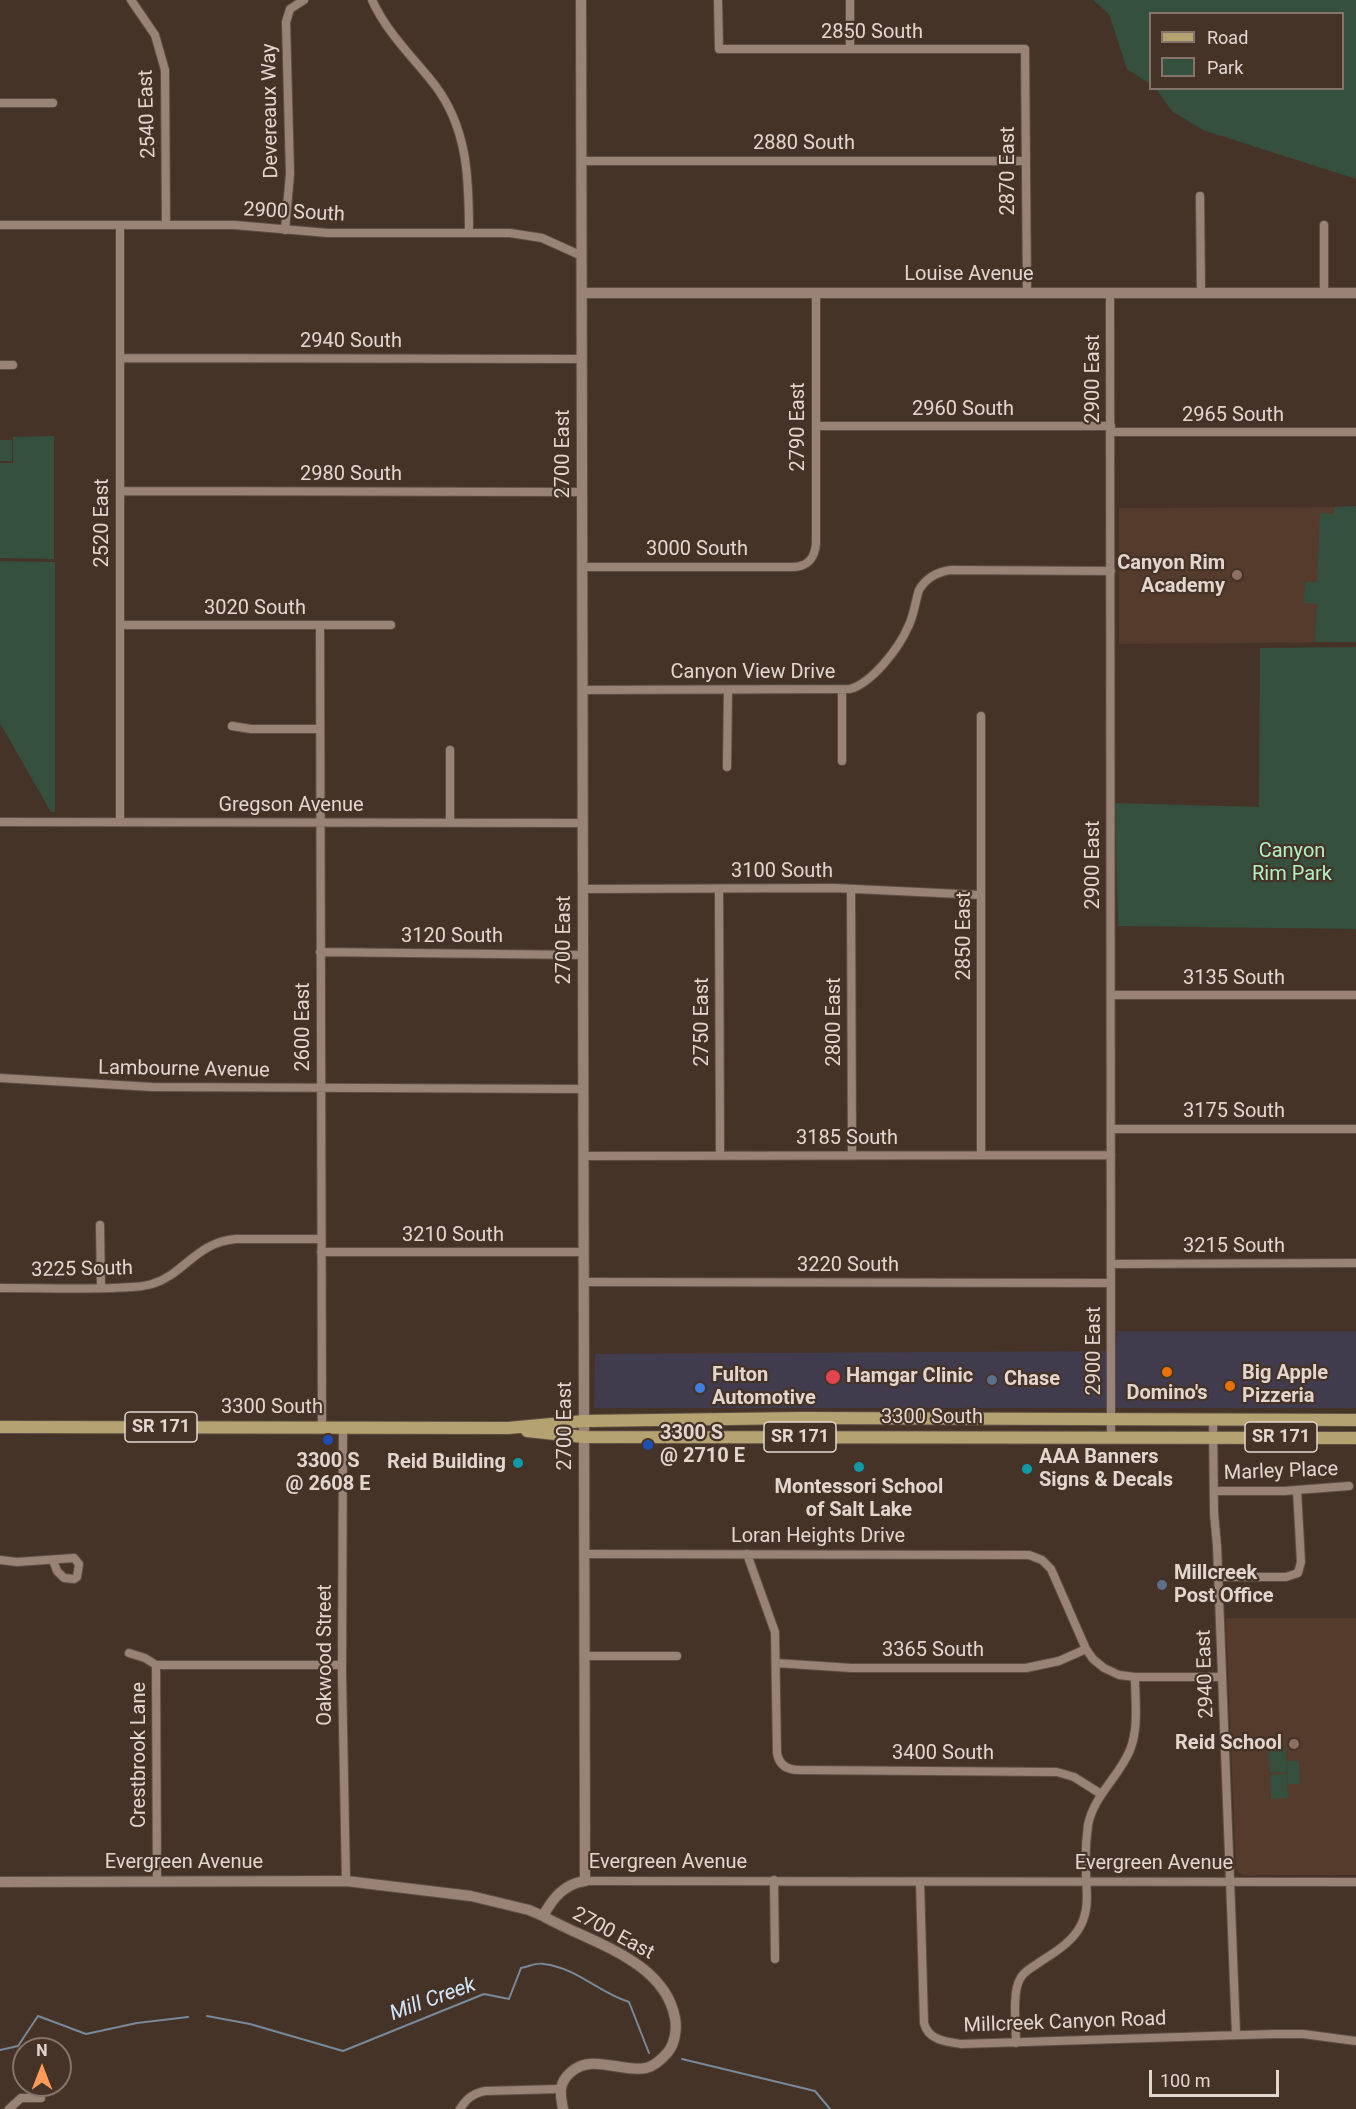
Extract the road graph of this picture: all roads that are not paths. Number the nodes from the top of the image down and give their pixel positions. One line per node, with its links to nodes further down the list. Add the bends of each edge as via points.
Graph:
1 (131, 0): 16 (street, 2540 East, via 155,35 165,70)
2 (304, 0): 18 (street, Devereaux Way, via 290,9 286,22 290,174)
3 (372, 0): 19 (street, via 390,32 437,88 456,121 467,164)
4 (581, 0): 11 (street, 2700 East)
5 (718, 0): 8 (street, 2850 South, via 718,49)
6 (850, 0): 8 (street)
7 (1025, 49): 8 (street, 2850 South); 12 (street, 2870 East)
8 (850, 50)
9 (53, 102): 10 (street)
10 (0, 103)
11 (582, 161): 12 (street, 2880 South); 20 (street, 2700 East)
12 (1026, 161): 23 (street, 2870 East)
13 (1200, 196): 25 (street)
14 (0, 225): 15 (street, 2900 South)
15 (120, 225): 16 (street, 2900 South); 28 (street, 2520 East)
16 (166, 225): 18 (street, 2900 South)
17 (1324, 225): 26 (street)
18 (285, 230): 19 (street, 2900 South)
19 (469, 233): 20 (street, 2900 South, via 533,235)
20 (582, 256): 21 (street, 2700 East)
21 (582, 293): 22 (street, Louise Avenue); 29 (street, 2700 East)
22 (816, 293): 23 (street, Louise Avenue); 32 (street, 2790 East)
23 (1027, 293): 24 (street, Louise Avenue)
24 (1110, 293): 25 (street, Louise Avenue); 33 (street, 2900 East)
25 (1200, 293): 26 (street, Louise Avenue)
26 (1324, 293): 27 (street, Louise Avenue)
27 (1356, 293)
28 (120, 358): 29 (street, 2940 South); 35 (street, 2520 East)
29 (582, 359): 36 (street, 2700 East)
30 (0, 365): 31 (street)
31 (13, 365)
32 (816, 426): 33 (street, 2960 South); 37 (street, 2790 East, via 816,543)
33 (1111, 429): 34 (street, 2965 South); 39 (street, 2900 East)
34 (1356, 432)
35 (120, 491): 36 (street, 2980 South); 40 (street, 2520 East)
36 (582, 492): 38 (street, 2700 East)
37 (810, 561): 38 (street, 3000 South, via 794,567)
38 (582, 567): 43 (street, 2700 East)
39 (1111, 571): 45 (street, Canyon View Drive, via 938,573 919,590 907,630 879,669 861,685); 63 (street, 2900 East)
40 (120, 625): 41 (street, 3020 South); 52 (street, 2520 East)
41 (320, 625): 42 (street, 3020 South); 48 (street, 2600 East)
42 (391, 625)
43 (582, 690): 44 (street, Canyon View Drive); 56 (street, 2700 East)
44 (728, 690): 45 (street, Canyon View Drive); 51 (street)
45 (842, 690): 50 (street)
46 (981, 716): 60 (street, 2850 East)
47 (232, 726): 48 (street)
48 (320, 729): 54 (street, 2600 East)
49 (450, 750): 55 (street)
50 (842, 761)
51 (727, 767)
52 (120, 821): 53 (street, Gregson Avenue); 54 (street, Gregson Avenue)
53 (0, 822)
54 (320, 822): 55 (street, Gregson Avenue); 61 (street, 2600 East)
55 (450, 823): 56 (street, Gregson Avenue)
56 (583, 823): 57 (street, 2700 East)
57 (583, 889): 58 (street, 3100 South); 62 (street, 2700 East)
58 (719, 889): 59 (street, 3100 South); 70 (street, 2750 East)
59 (851, 889): 60 (street, 3100 South); 71 (street, 2800 East)
60 (981, 895): 72 (street, 2850 East)
61 (320, 952): 62 (street, 3120 South); 66 (street, 2600 East)
62 (583, 954): 67 (street, 2700 East)
63 (1111, 995): 64 (street, 3135 South); 68 (street, 2900 East)
64 (1356, 995)
65 (0, 1078): 66 (street, Lambourne Avenue, via 152,1087)
66 (321, 1088): 67 (street, Lambourne Avenue); 76 (street, 2600 East)
67 (583, 1089): 74 (street, 2700 East)
68 (1111, 1129): 69 (street, 3175 South); 73 (street, 2900 East)
69 (1356, 1129)
70 (720, 1155): 71 (street, 3185 South); 74 (street, 3185 South)
71 (852, 1155): 72 (street, 3185 South)
72 (981, 1155): 73 (street, 3185 South)
73 (1111, 1155): 80 (street, 2900 East)
74 (584, 1156): 78 (street, 2700 East)
75 (100, 1225): 84 (street)
76 (321, 1239): 77 (street, 2600 East); 84 (street, 3225 South, via 215,1243 154,1284)
77 (321, 1252): 78 (street, 3210 South); 90 (street, 2600 East)
78 (584, 1252): 81 (street, 2700 East)
79 (1356, 1263): 80 (street, 3215 South)
80 (1111, 1264): 82 (street, 2900 East)
81 (584, 1282): 82 (street, 3220 South); 88 (street, 2700 East)
82 (1111, 1283): 85 (street, 2900 East)
83 (0, 1287): 84 (street, 3225 South)
84 (100, 1288)
85 (1111, 1419): 86 (main road, 3300 South / SR 171); 88 (main road, 3300 South / SR 171); 94 (street, 2900 East)
86 (1213, 1420): 87 (main road, 3300 South / SR 171); 95 (street, 2940 East)
87 (1356, 1420)
88 (584, 1421): 92 (main road, 3300 South / SR 171); 93 (street, 2700 East)
89 (0, 1427): 90 (main road, 3300 South / SR 171)
90 (322, 1428): 91 (main road, 3300 South / SR 171)
91 (343, 1428): 92 (main road, 3300 South / SR 171); 111 (street, Oakwood Street)
92 (508, 1428): 93 (main road, 3300 South / SR 171)
93 (584, 1437): 94 (main road, 3300 South / SR 171); 100 (street, 2700 East)
94 (1111, 1437): 95 (main road, 3300 South / SR 171)
95 (1213, 1437): 96 (main road, 3300 South / SR 171); 99 (street, 2940 East)
96 (1356, 1438)
97 (1349, 1486): 98 (street, Marley Place)
98 (1297, 1490): 99 (street, Marley Place); 104 (street, via 1301,1562 1298,1573 1289,1577)
99 (1214, 1491): 104 (street, 2940 East)
100 (586, 1554): 101 (street, Loran Heights Drive); 107 (street, 2700 East)
101 (747, 1554): 105 (street, Loran Heights Drive, via 1036,1557 1048,1564 1058,1581); 109 (street, via 773,1626)
102 (0, 1560): 103 (street)
103 (53, 1560)
104 (1219, 1577): 113 (street, 2940 East)
105 (1086, 1649): 109 (street, 3365 South, via 1059,1661 1026,1668 840,1668); 112 (street, via 1104,1668)
106 (129, 1653): 110 (street, Crestbrook Lane)
107 (586, 1656): 108 (street); 118 (street, 2700 East)
108 (677, 1656)
109 (776, 1663): 114 (street, 3400 South, via 776,1749 786,1768 1057,1772 1074,1777)
110 (156, 1665): 111 (street, Crestbrook Lane); 116 (street, Crestbrook Lane)
111 (342, 1665): 117 (street, Oakwood Street)
112 (1135, 1677): 113 (street); 114 (street, via 1131,1748)
113 (1222, 1677): 122 (street, 2940 East)
114 (1101, 1794): 119 (street, via 1089,1824)
115 (774, 1880): 118 (street, Evergreen Avenue); 121 (street, Evergreen Avenue); 125 (street)
116 (157, 1881): 117 (street, Evergreen Avenue); 120 (street, Evergreen Avenue)
117 (346, 1881): 124 (street, Evergreen Avenue, via 471,1896)
118 (585, 1881): 124 (street, Evergreen Avenue, via 562,1890)
119 (1086, 1881): 121 (street, Evergreen Avenue); 122 (street, Evergreen Avenue); 128 (street, via 1086,1912 1074,1937 1019,1979)
120 (0, 1882)
121 (920, 1882): 128 (street, Millcreek Canyon Road, via 924,2023 928,2033 950,2043)
122 (1230, 1882): 123 (street, Evergreen Avenue); 126 (street, 2940 East)
123 (1356, 1882)
124 (543, 1916): 129 (street, 2700 East, via 634,1961 648,1972 671,2003 676,2023 672,2048 648,2068 584,2065 567,2074)
125 (775, 1959)
126 (1236, 2034): 127 (street, Millcreek Canyon Road, via 1303,2034); 128 (street, Millcreek Canyon Road)
127 (1356, 2041)
128 (1016, 2043)
129 (560, 2089): 132 (street, via 485,2091 473,2094); 133 (street)
130 (41, 2098): 131 (street, via 21,2098)
131 (9, 2109)
132 (460, 2109)
133 (563, 2109)

